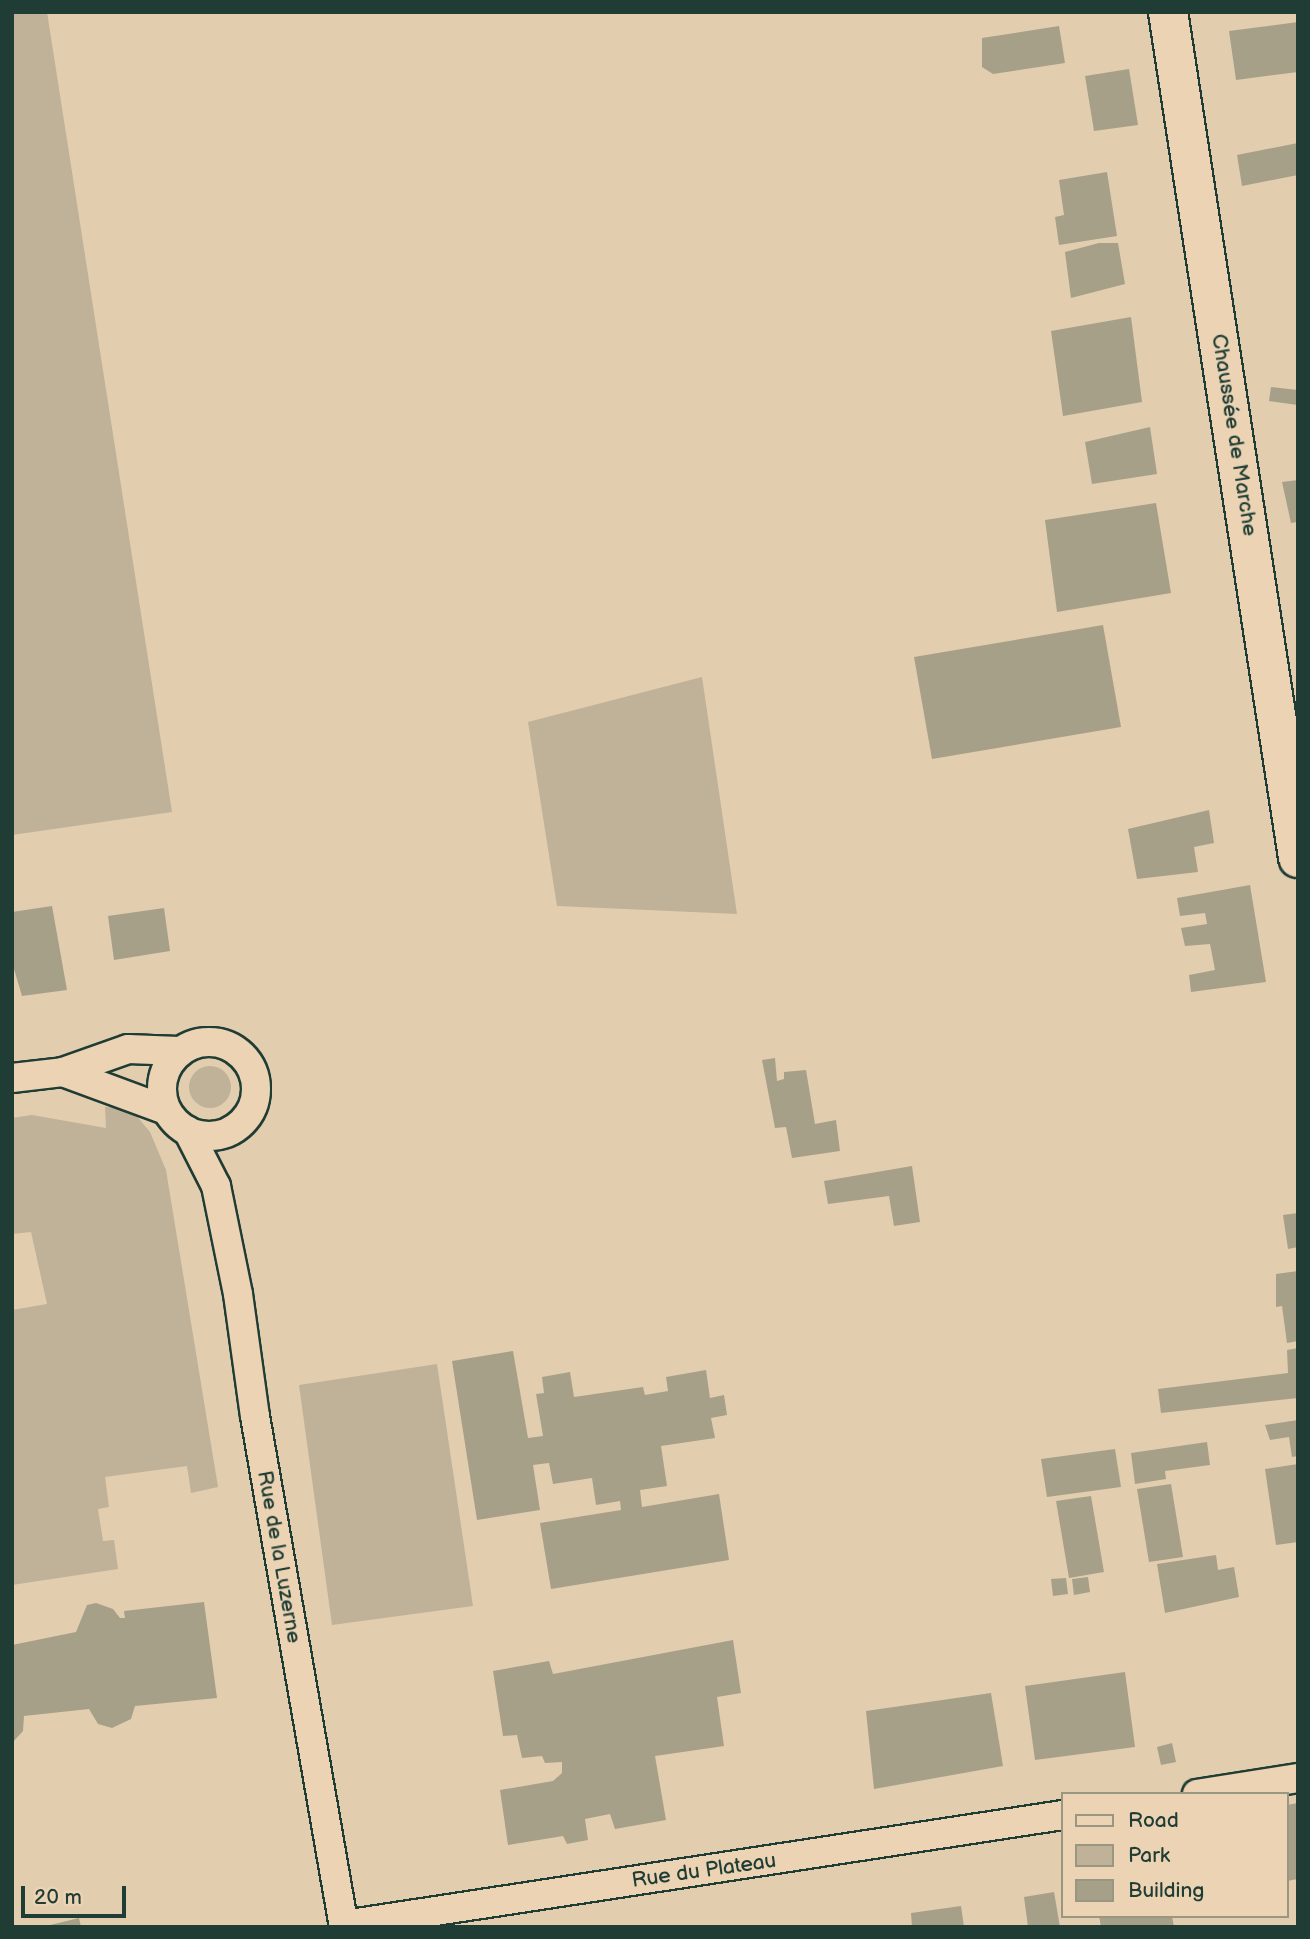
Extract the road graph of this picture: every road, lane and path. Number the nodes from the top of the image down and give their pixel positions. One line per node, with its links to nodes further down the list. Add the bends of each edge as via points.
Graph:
1 (1168, 12): 2 (main road, Chaussée de Marche)
2 (1298, 858)
3 (179, 1051): 4 (street, via 128,1049); 6 (street, via 162,1080); 7 (street, via 209,1041 226,1044 249,1063 257,1093 245,1121)
4 (63, 1072): 5 (street); 6 (street)
5 (12, 1079)
6 (166, 1110): 8 (street)
7 (233, 1130): 8 (street, via 203,1136); 9 (street, Rue de la Luzerne)
8 (188, 1131): 9 (street, Rue de la Luzerne)
9 (216, 1186): 13 (street, Rue de la Luzerne)
10 (1298, 1778): 11 (street)
11 (1210, 1792)
12 (1062, 1815): 13 (street, Rue du Plateau)
13 (344, 1926)

